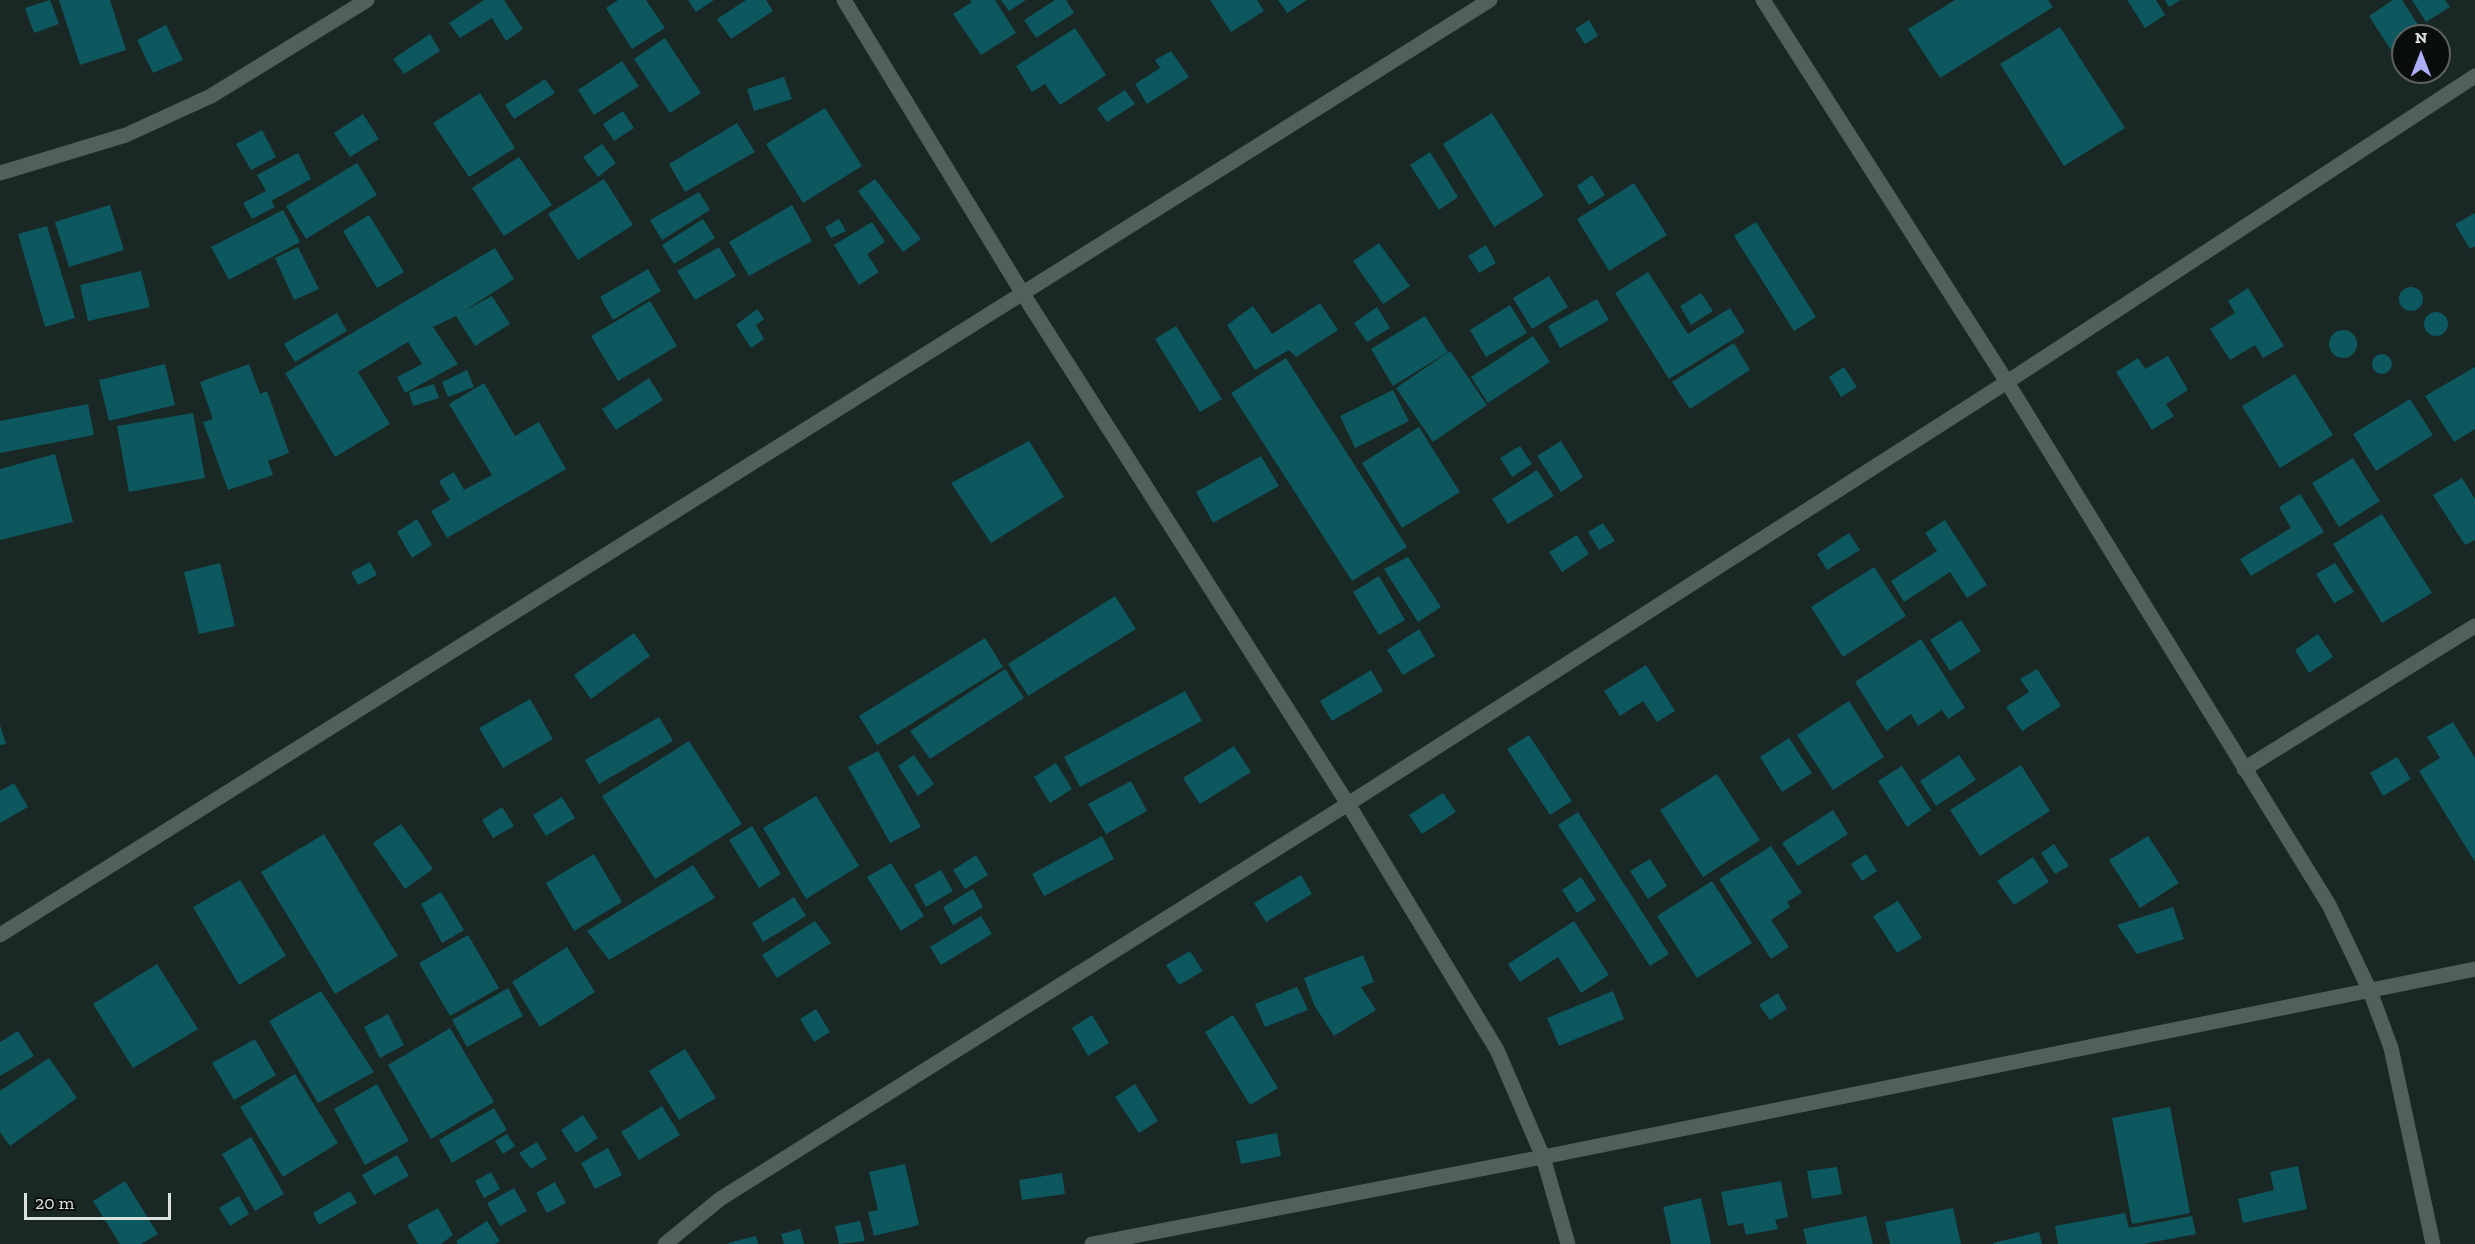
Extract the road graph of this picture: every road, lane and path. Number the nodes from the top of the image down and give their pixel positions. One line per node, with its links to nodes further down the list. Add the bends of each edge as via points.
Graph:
1 (367, 0): 6 (street, via 212,96 126,135)
2 (844, 0): 7 (street)
3 (1490, 0): 7 (street)
4 (1763, 0): 8 (street)
5 (2475, 76): 8 (street)
6 (0, 173)
7 (1023, 294): 11 (street); 12 (street)
8 (2007, 382): 10 (street); 11 (street)
9 (2475, 626): 10 (street)
10 (2244, 769): 14 (street, via 2329,905)
11 (1348, 804): 15 (street, via 1497,1050); 16 (street, via 720,1198)
12 (0, 935)
13 (2475, 969): 14 (street)
14 (2370, 991): 15 (street); 19 (street, via 2391,1048)
15 (1543, 1157): 17 (street); 18 (street)
16 (665, 1244)
17 (1092, 1244)
18 (1568, 1244)
19 (2433, 1244)

